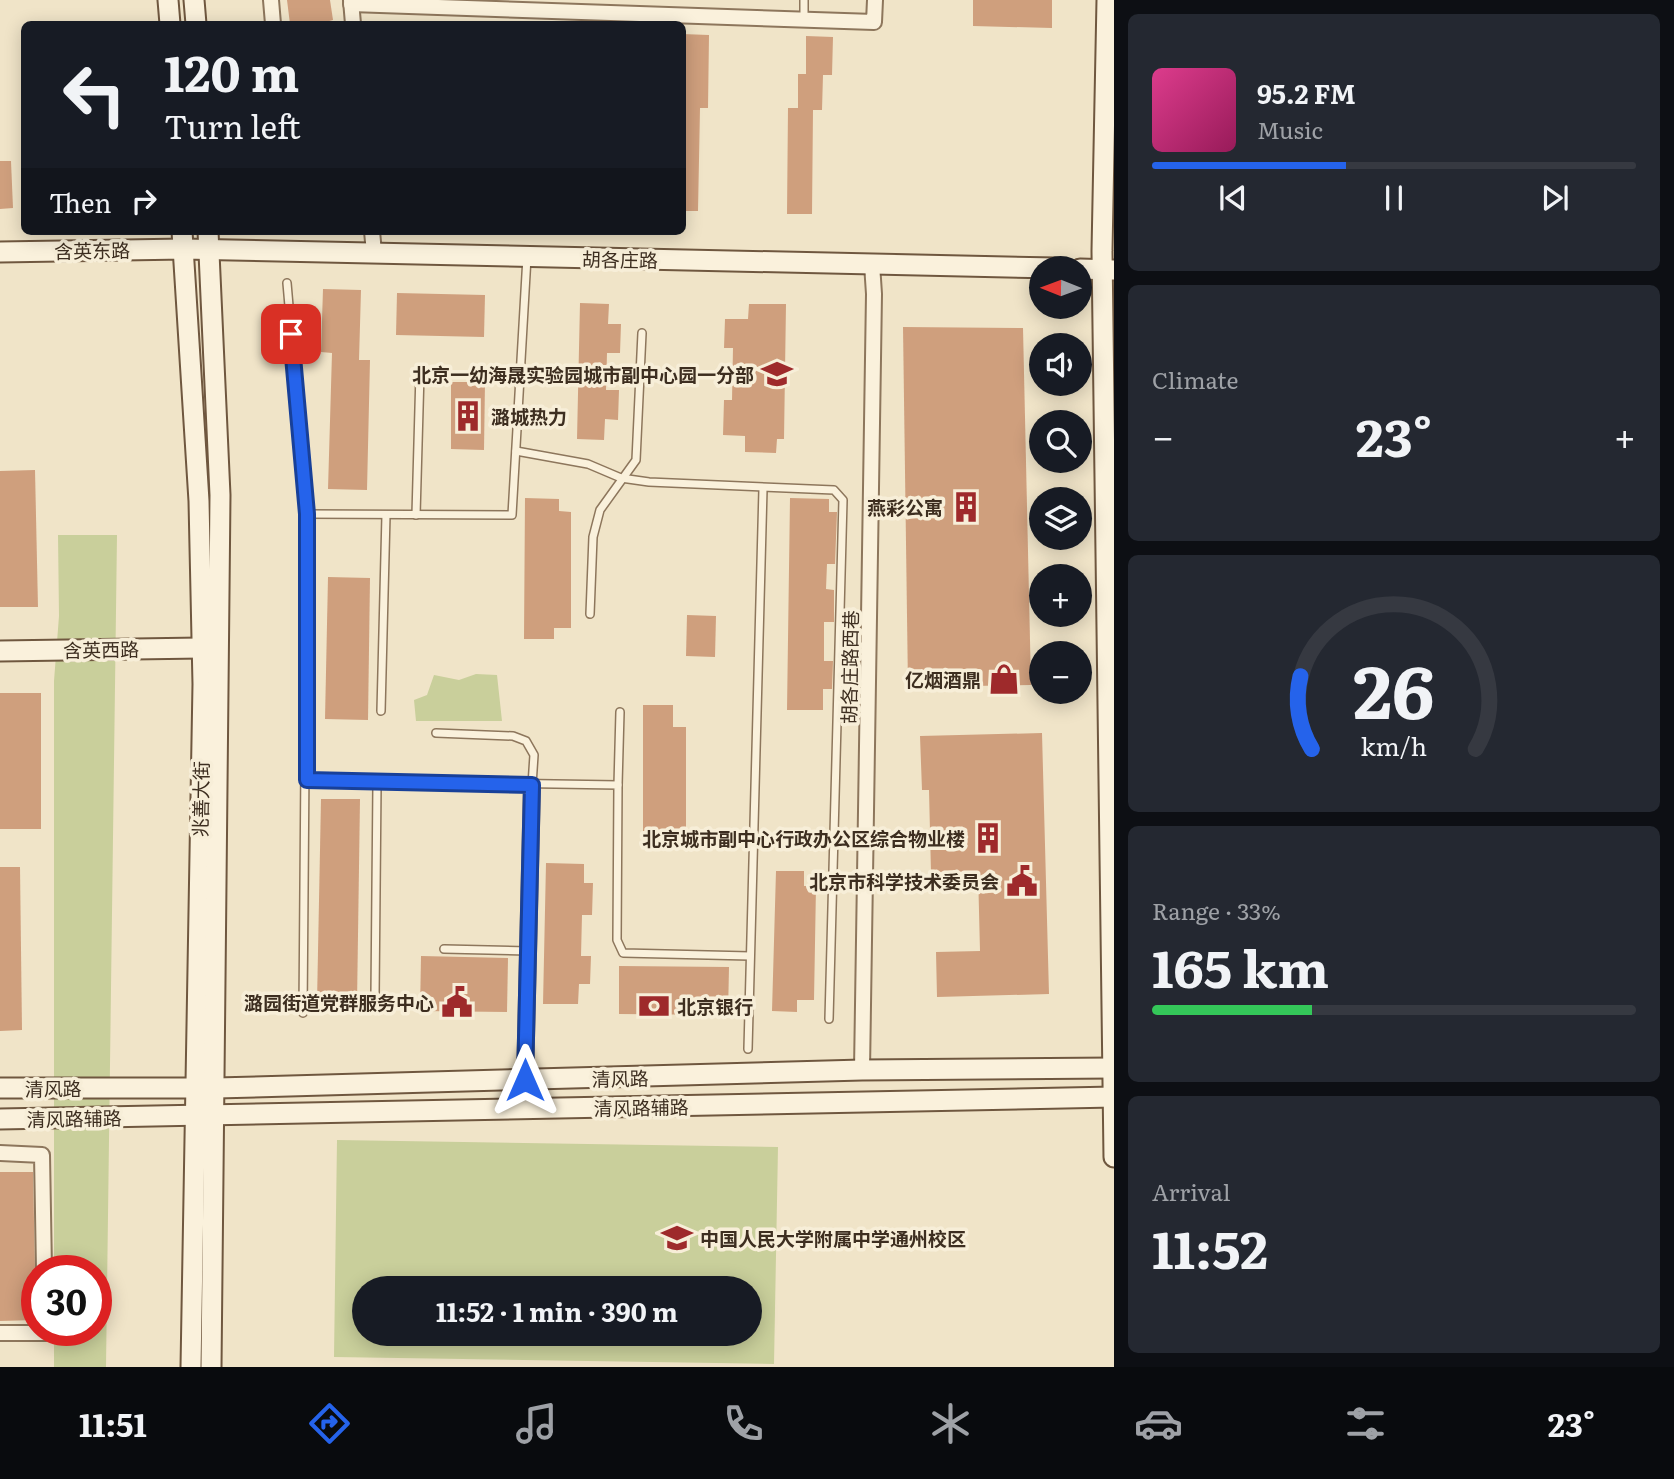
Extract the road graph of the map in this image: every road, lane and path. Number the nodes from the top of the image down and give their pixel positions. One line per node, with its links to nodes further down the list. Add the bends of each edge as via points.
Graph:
1 (168, 0): 12 (street)
2 (194, 0): 13 (street)
3 (271, 0): 14 (street)
4 (804, 0): 11 (lane)
5 (875, 0): 11 (street, via 874,22)
6 (1107, 0): 24 (street)
7 (351, 2): 8 (street); 15 (street)
8 (374, 3): 9 (street)
9 (497, 5): 10 (street)
10 (587, 6): 11 (street)
11 (804, 20)
12 (170, 21)
13 (196, 21)
14 (274, 21)
15 (353, 21)
16 (372, 235): 20 (street)
17 (183, 240): 18 (street, 胡各庄路); 19 (street, 含英东路); 35 (street, 兆善大街, via 199,501)
18 (208, 240): 20 (street, 胡各庄路); 56 (street, 兆善大街, via 220,495)
19 (0, 252)
20 (374, 253): 21 (street, 胡各庄路)
21 (527, 257): 22 (street, 胡各庄路); 28 (lane)
22 (872, 264): 23 (street, 胡各庄路); 52 (street, 胡各庄路西巷)
23 (1029, 267)
24 (1108, 270): 51 (street)
25 (287, 283): 31 (lane)
26 (642, 333): 29 (lane, via 636,460)
27 (419, 373): 33 (lane)
28 (516, 451): 29 (lane, via 588,464); 33 (lane, via 512,515)
29 (621, 478): 30 (lane); 34 (lane, via 600,510 593,537)
30 (763, 489): 46 (lane); 49 (lane, via 834,490 843,500)
31 (307, 514): 32 (lane); 40 (lane)
32 (386, 515): 33 (lane); 37 (lane)
33 (416, 515)
34 (590, 614)
35 (201, 648): 36 (street, 含英西路); 55 (street, 兆善大街)
36 (0, 651)
37 (381, 711)
38 (620, 712): 43 (lane)
39 (436, 733): 42 (lane, via 513,736 526,741 534,755)
40 (307, 780): 41 (lane); 48 (lane)
41 (377, 784): 42 (lane); 47 (lane)
42 (532, 785): 43 (lane); 45 (street)
43 (618, 785): 46 (lane, via 617,940 623,953)
44 (444, 949): 45 (lane)
45 (527, 950): 53 (street)
46 (750, 956): 50 (lane)
47 (375, 996)
48 (303, 1013)
49 (829, 1019)
50 (748, 1049)
51 (1113, 1068): 52 (street, 清风路); 57 (street)
52 (862, 1070): 53 (street, 清风路)
53 (525, 1080): 56 (street, 清风路)
54 (0, 1088): 55 (street, 清风路)
55 (196, 1088): 56 (street, 清风路); 59 (street, 兆善大街)
56 (216, 1088): 58 (street, 兆善大街)
57 (1113, 1098): 58 (street, 清风路辅路); 62 (street)
58 (216, 1116): 59 (street, 清风路辅路); 67 (street, 兆善大街)
59 (195, 1117): 60 (street, 清风路辅路); 66 (street, 兆善大街)
60 (0, 1119)
61 (0, 1153): 63 (street, via 42,1155)
62 (1114, 1157)
63 (44, 1255)
64 (0, 1333): 65 (street)
65 (21, 1333)
66 (191, 1367)
67 (211, 1367)

